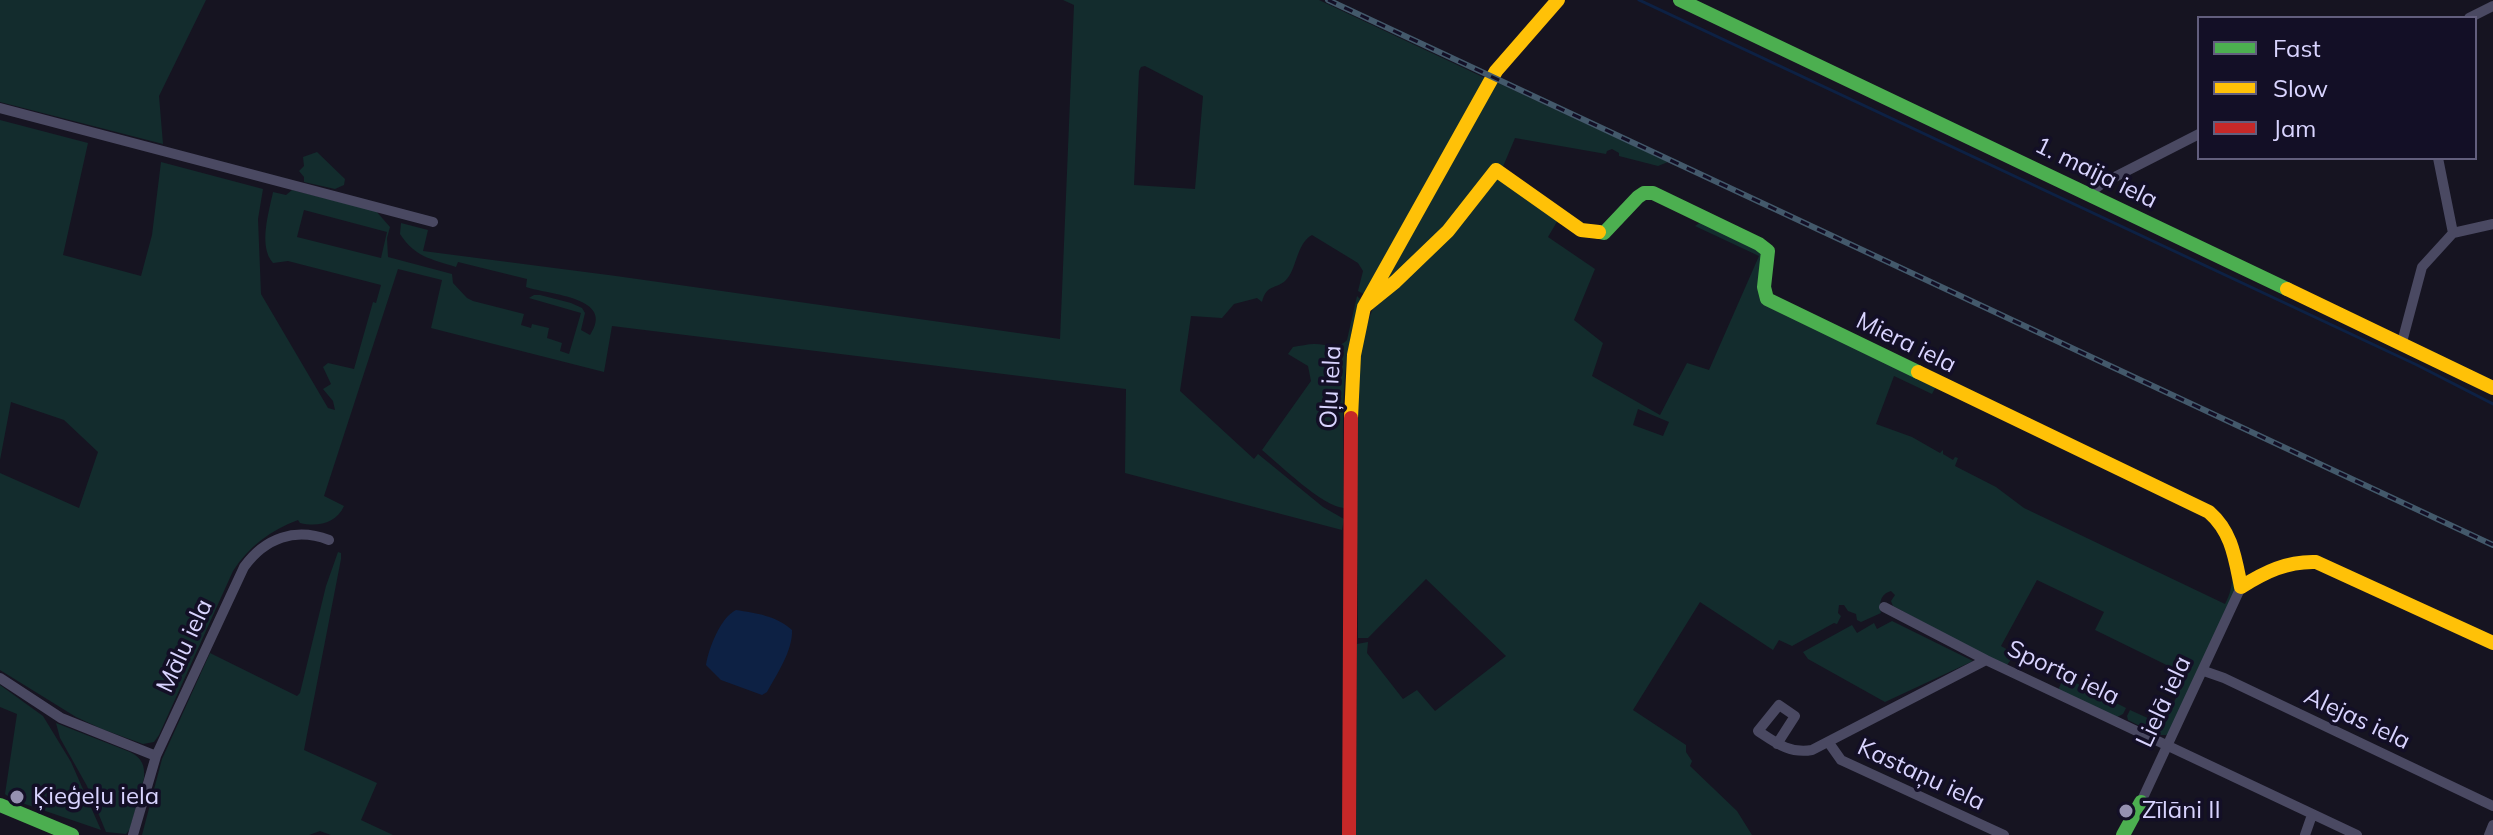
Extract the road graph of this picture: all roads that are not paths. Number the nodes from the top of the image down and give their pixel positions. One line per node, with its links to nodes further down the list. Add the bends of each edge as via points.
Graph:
1 (1558, 0): 12 (main road, Oļu iela, via 1496,71)
2 (1680, 0): 8 (main road, 1. maija iela)
3 (2493, 6): 4 (street)
4 (2473, 16)
5 (0, 108): 9 (street)
6 (2197, 135): 8 (street)
7 (2438, 160): 11 (street)
8 (2088, 194): 13 (main road, 1. maija iela)
9 (433, 222)
10 (2493, 224): 11 (street)
11 (2453, 233): 13 (street, via 2422,267)
12 (1364, 307): 16 (main road, Miera iela, via 1448,231 1496,170 1581,230 1604,233 1644,193 1653,193 1768,251 1763,283 1767,299 2218,518 2228,533); 33 (main road, Oļu iela, via 1351,404)
13 (2402, 342): 14 (main road, 1. maija iela)
14 (2493, 388)
15 (329, 540): 25 (street, Mālu iela, via 312,534 285,536 265,544 251,558)
16 (2241, 587): 18 (main road, via 2284,564 2316,562); 20 (street, Lielā iela)
17 (1884, 607): 19 (street, Sporta iela)
18 (2493, 643)
19 (1986, 660): 22 (street); 24 (street, Sporta iela)
20 (2204, 671): 24 (street, Lielā iela); 28 (street, Alejas iela)
21 (0, 678): 25 (street, via 61,718)
22 (1829, 743): 23 (street, via 1800,752); 34 (street, Kastaņu iela, via 1841,760)
23 (1777, 744)
24 (2167, 748): 26 (street, Lielā iela); 29 (street, Sporta iela)
25 (156, 756): 32 (street, Mālu iela)
26 (2141, 802): 35 (main road, Lielā iela)
27 (0, 805): 31 (main road)
28 (2493, 806)
29 (2312, 815): 36 (street); 37 (street, Sporta iela)
30 (2493, 825): 38 (street)
31 (72, 835)
32 (133, 835)
33 (1349, 835)
34 (2004, 835)
35 (2123, 835)
36 (2305, 835)
37 (2357, 835)
38 (2489, 835)

